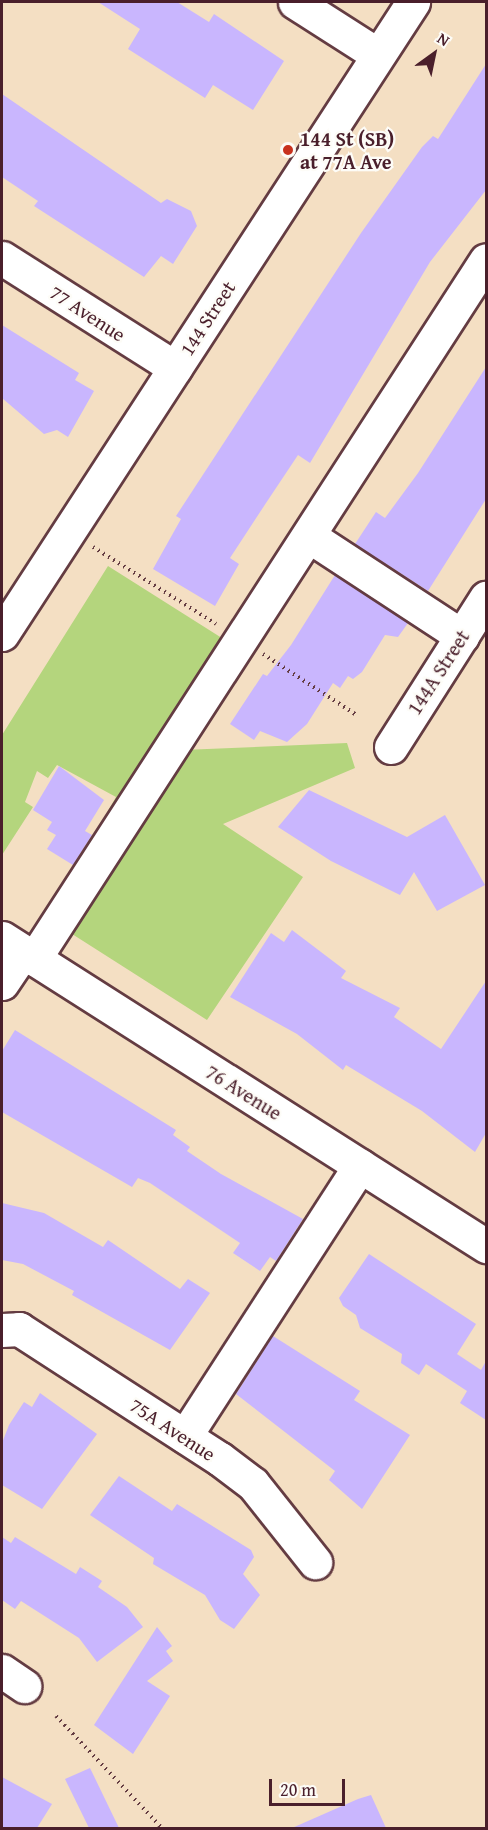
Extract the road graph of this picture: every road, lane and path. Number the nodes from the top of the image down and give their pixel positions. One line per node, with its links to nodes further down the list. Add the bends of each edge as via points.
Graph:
1 (295, 2): 3 (street)
2 (413, 2): 3 (street, 144 Street)
3 (378, 55): 6 (street, 144 Street)
4 (2, 258): 6 (street, 77 Avenue)
5 (486, 260): 7 (street)
6 (175, 368): 9 (street, 144 Street)
7 (309, 536): 10 (street); 12 (street)
8 (486, 598): 10 (street, 144A Street)
9 (2, 634)
10 (462, 636): 11 (street, 144A Street)
11 (391, 747)
12 (20, 950): 13 (street); 14 (street, 76 Avenue)
13 (2, 983)
14 (360, 1166): 15 (street, 76 Avenue); 17 (street)
15 (484, 1238)
16 (3, 1329): 17 (street, 75A Avenue, via 19,1329)
17 (185, 1436): 18 (street, 75A Avenue, via 253,1484)
18 (315, 1562)
19 (56, 1716): 20 (path)
20 (162, 1828)

